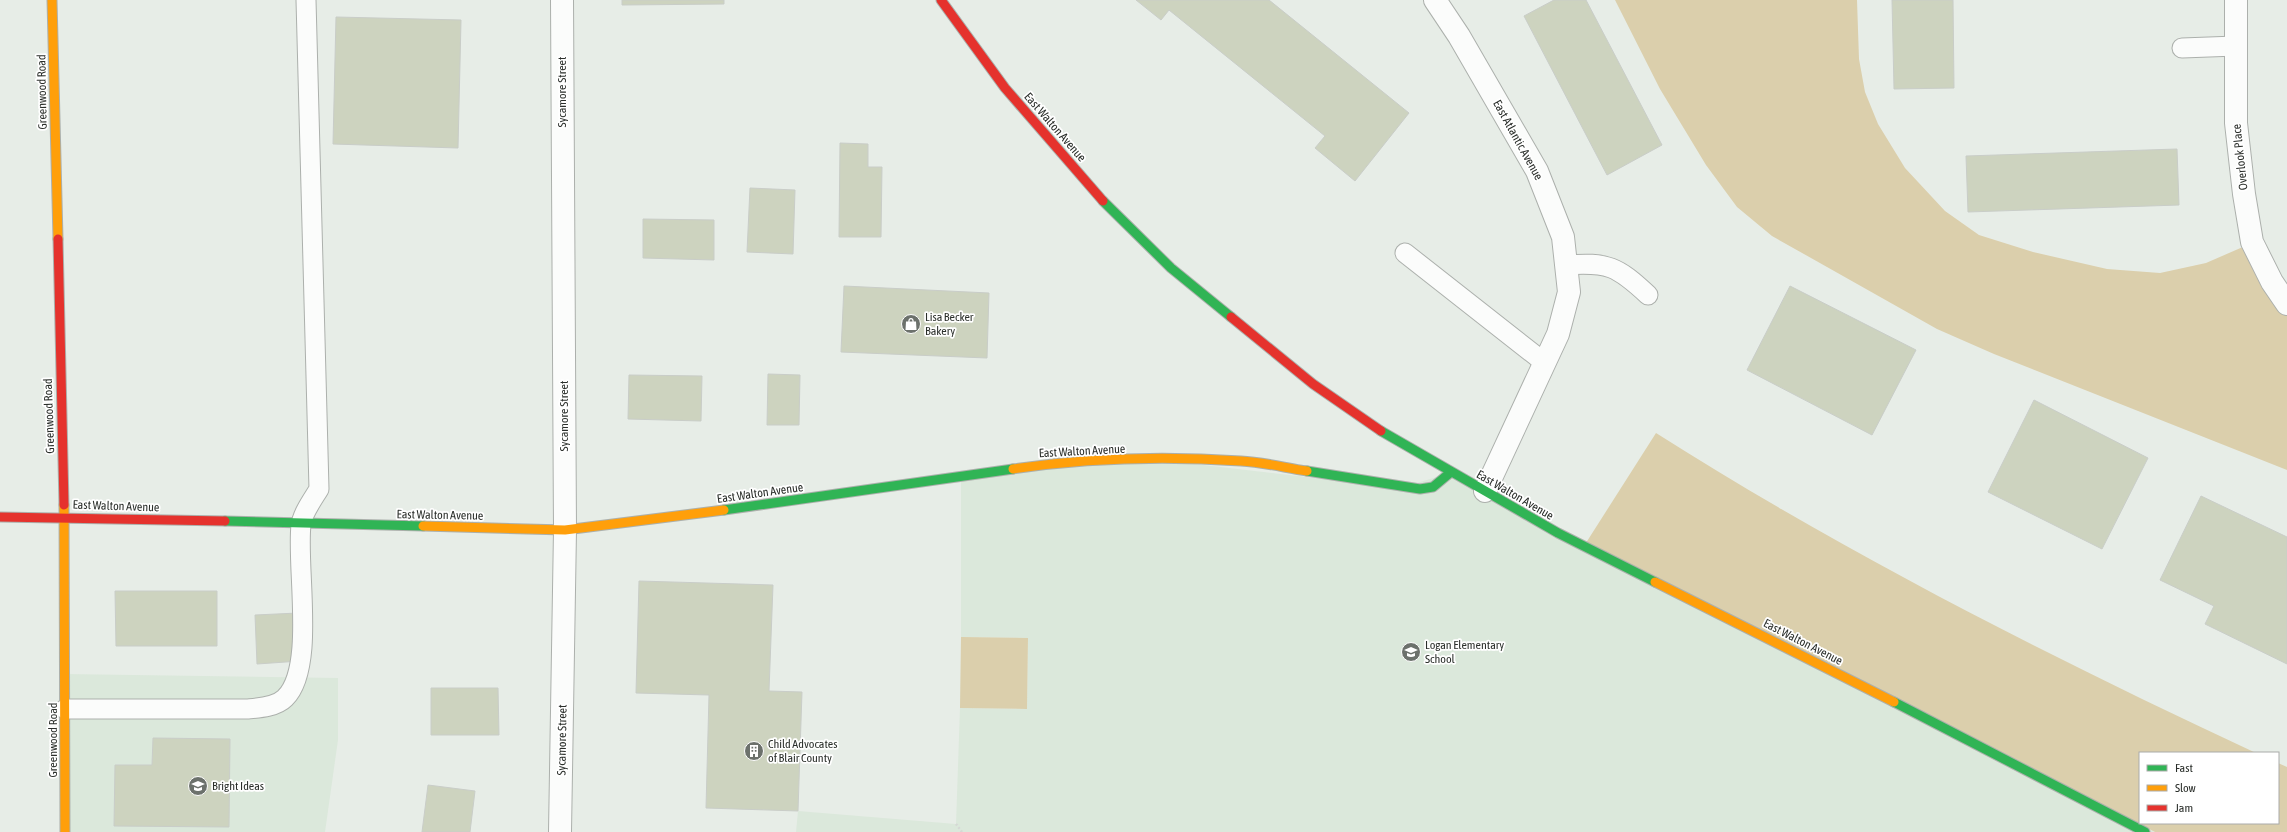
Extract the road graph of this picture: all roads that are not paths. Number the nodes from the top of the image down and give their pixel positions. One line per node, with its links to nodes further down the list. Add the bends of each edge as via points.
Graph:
1 (52, 0): 17 (main road, Greenwood Road)
2 (306, 0): 18 (lane, via 319,489)
3 (562, 0): 19 (street, Sycamore Street)
4 (941, 0): 14 (main road, East Walton Avenue, via 1006,88 1106,204 1171,268 1312,384 1391,438)
5 (1435, 0): 10 (street, East Atlantic Avenue, via 1459,36 1537,171 1563,237)
6 (2236, 0): 7 (street, Overlook Place)
7 (2236, 46): 8 (lane); 12 (street, Overlook Place, via 2236,123 2252,242 2272,282)
8 (2182, 48)
9 (1405, 253): 13 (lane)
10 (1566, 265): 11 (lane, via 1595,263 1614,267); 13 (street, East Atlantic Avenue, via 1569,292 1558,334)
11 (1648, 295)
12 (2287, 304)
13 (1545, 363): 15 (street, East Atlantic Avenue)
14 (1451, 472): 15 (main road, East Walton Avenue); 19 (main road, East Walton Avenue, via 1433,487 1420,490 1242,461 1152,459 1056,463 780,503)
15 (1485, 491): 23 (main road, East Walton Avenue, via 1558,532)
16 (0, 517): 17 (main road, East Walton Avenue)
17 (64, 517): 18 (main road, East Walton Avenue); 20 (main road, Greenwood Road)
18 (301, 523): 19 (main road, East Walton Avenue); 20 (lane, via 301,652 298,680 285,699 265,707 248,709)
19 (565, 530): 22 (street, Sycamore Street)
20 (65, 709): 21 (main road, Greenwood Road)
21 (65, 832)
22 (560, 832)
23 (2145, 832)

